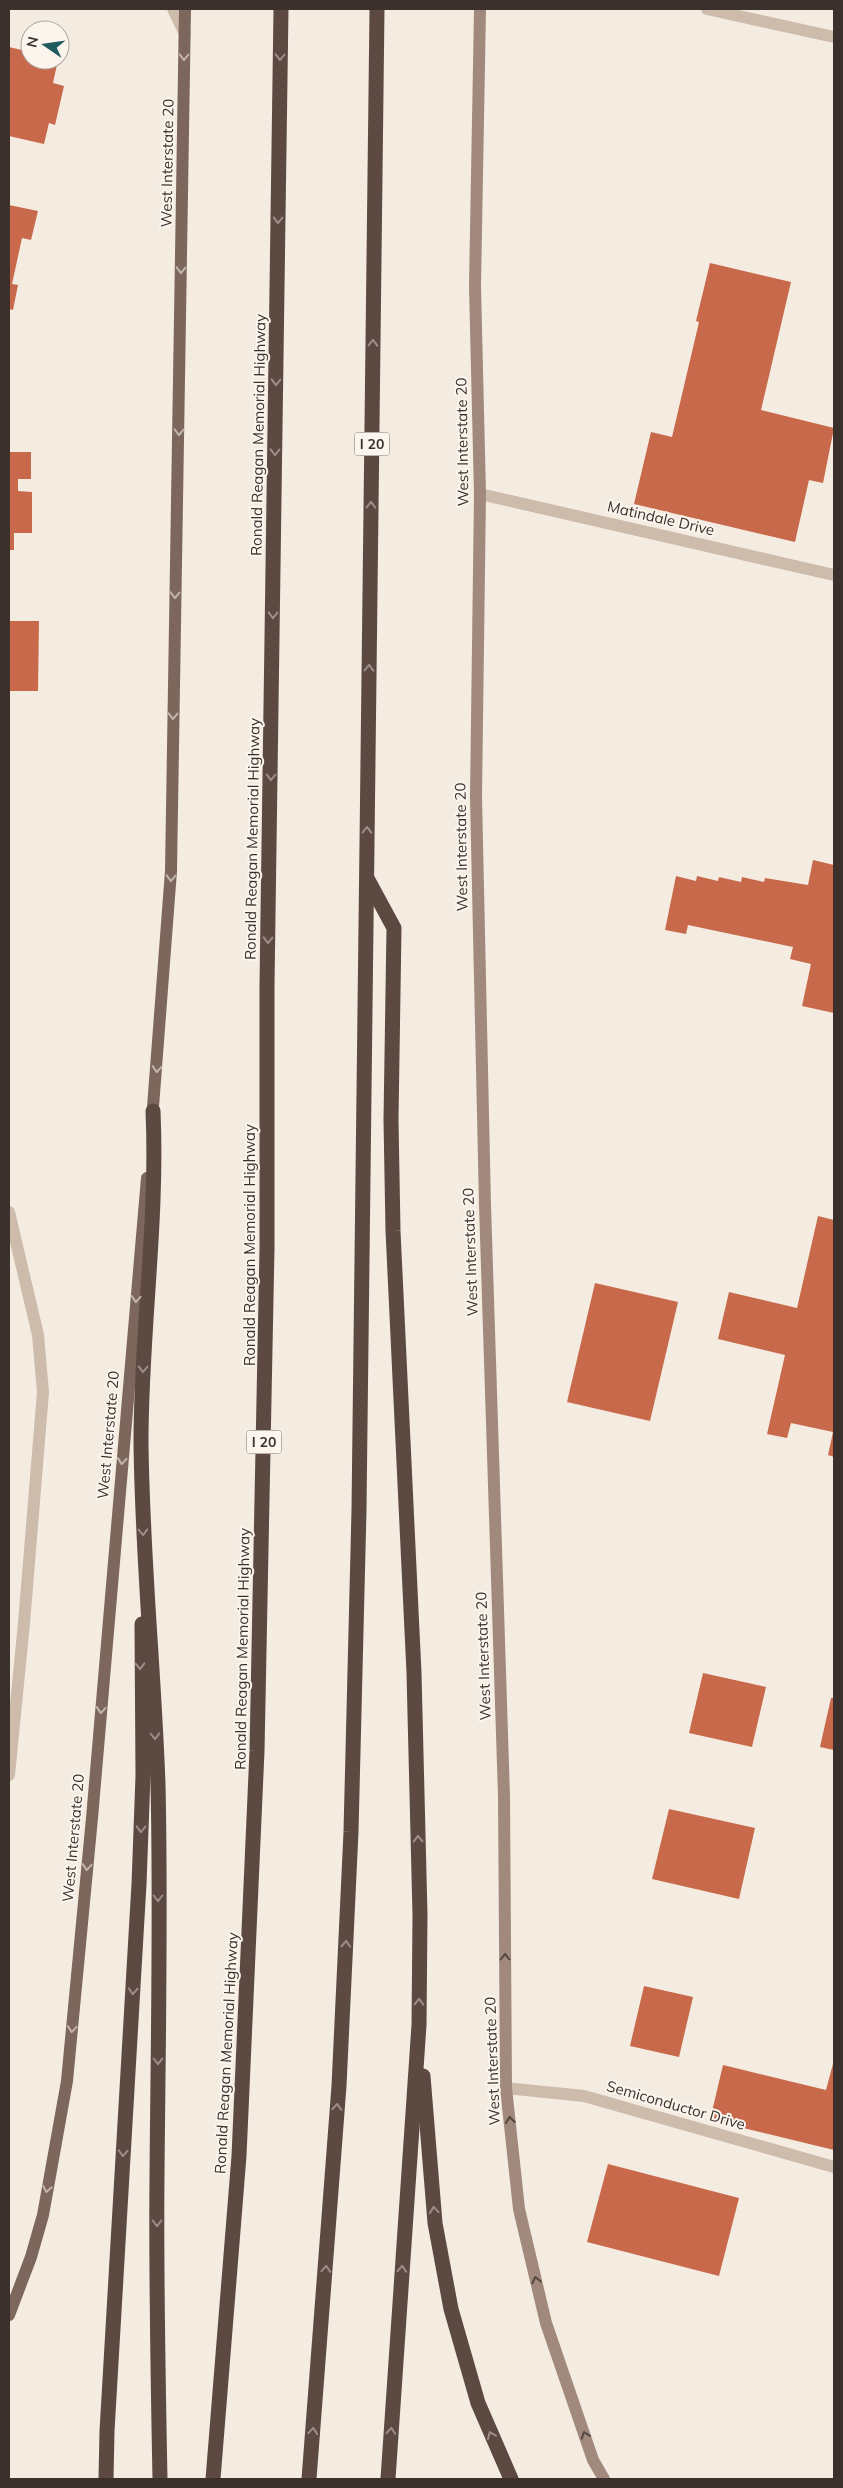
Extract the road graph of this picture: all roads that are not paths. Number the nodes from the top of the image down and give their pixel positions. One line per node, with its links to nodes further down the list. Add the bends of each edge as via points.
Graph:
1 (174, 9): 7 (street)
2 (185, 9): 7 (main road, West Interstate 20)
3 (281, 9): 22 (highway, Ronald Reagan Memorial Highway / I 20, one-way to 22, via 258,1751 239,2147)
4 (376, 9): 11 (highway, I 20, one-way to 4)
5 (480, 9): 9 (main road, West Interstate 20, via 475,286)
6 (706, 9): 8 (street)
7 (185, 34): 12 (main road, West Interstate 20, one-way to 12, via 171,871)
8 (834, 37)
9 (480, 494): 10 (street, Matindale Drive); 17 (main road, West Interstate 20, one-way to 9, via 504,1796 485,1213 476,797)
10 (834, 575)
11 (367, 879): 16 (highway, one-way to 11, via 420,1915 414,1673 393,1231 394,928); 23 (highway, I 20, one-way to 11, via 339,2086 351,1832 359,1510)
12 (153, 1111): 14 (highway, one-way to 14, via 155,1155 141,1437); 19 (main road, West Interstate 20, one-way to 19, via 67,2081 43,2215)
13 (9, 1212): 15 (street, via 38,1334 43,1392)
14 (144, 1565): 20 (highway, one-way to 20, via 140,1657 143,1776 139,1884); 21 (highway, one-way to 21, via 152,1649 158,1786)
15 (9, 1775)
16 (419, 2025): 24 (highway, one-way to 16); 25 (highway, one-way to 16, via 478,2402 451,2309 435,2223)
17 (506, 2088): 18 (street, Semiconductor Drive, via 584,2096); 26 (main road, West Interstate 20, one-way to 17, via 594,2460 546,2323 519,2209)
18 (834, 2167)
19 (9, 2316)
20 (106, 2479)
21 (160, 2479)
22 (213, 2479)
23 (309, 2479)
24 (388, 2479)
25 (511, 2479)
26 (604, 2479)

